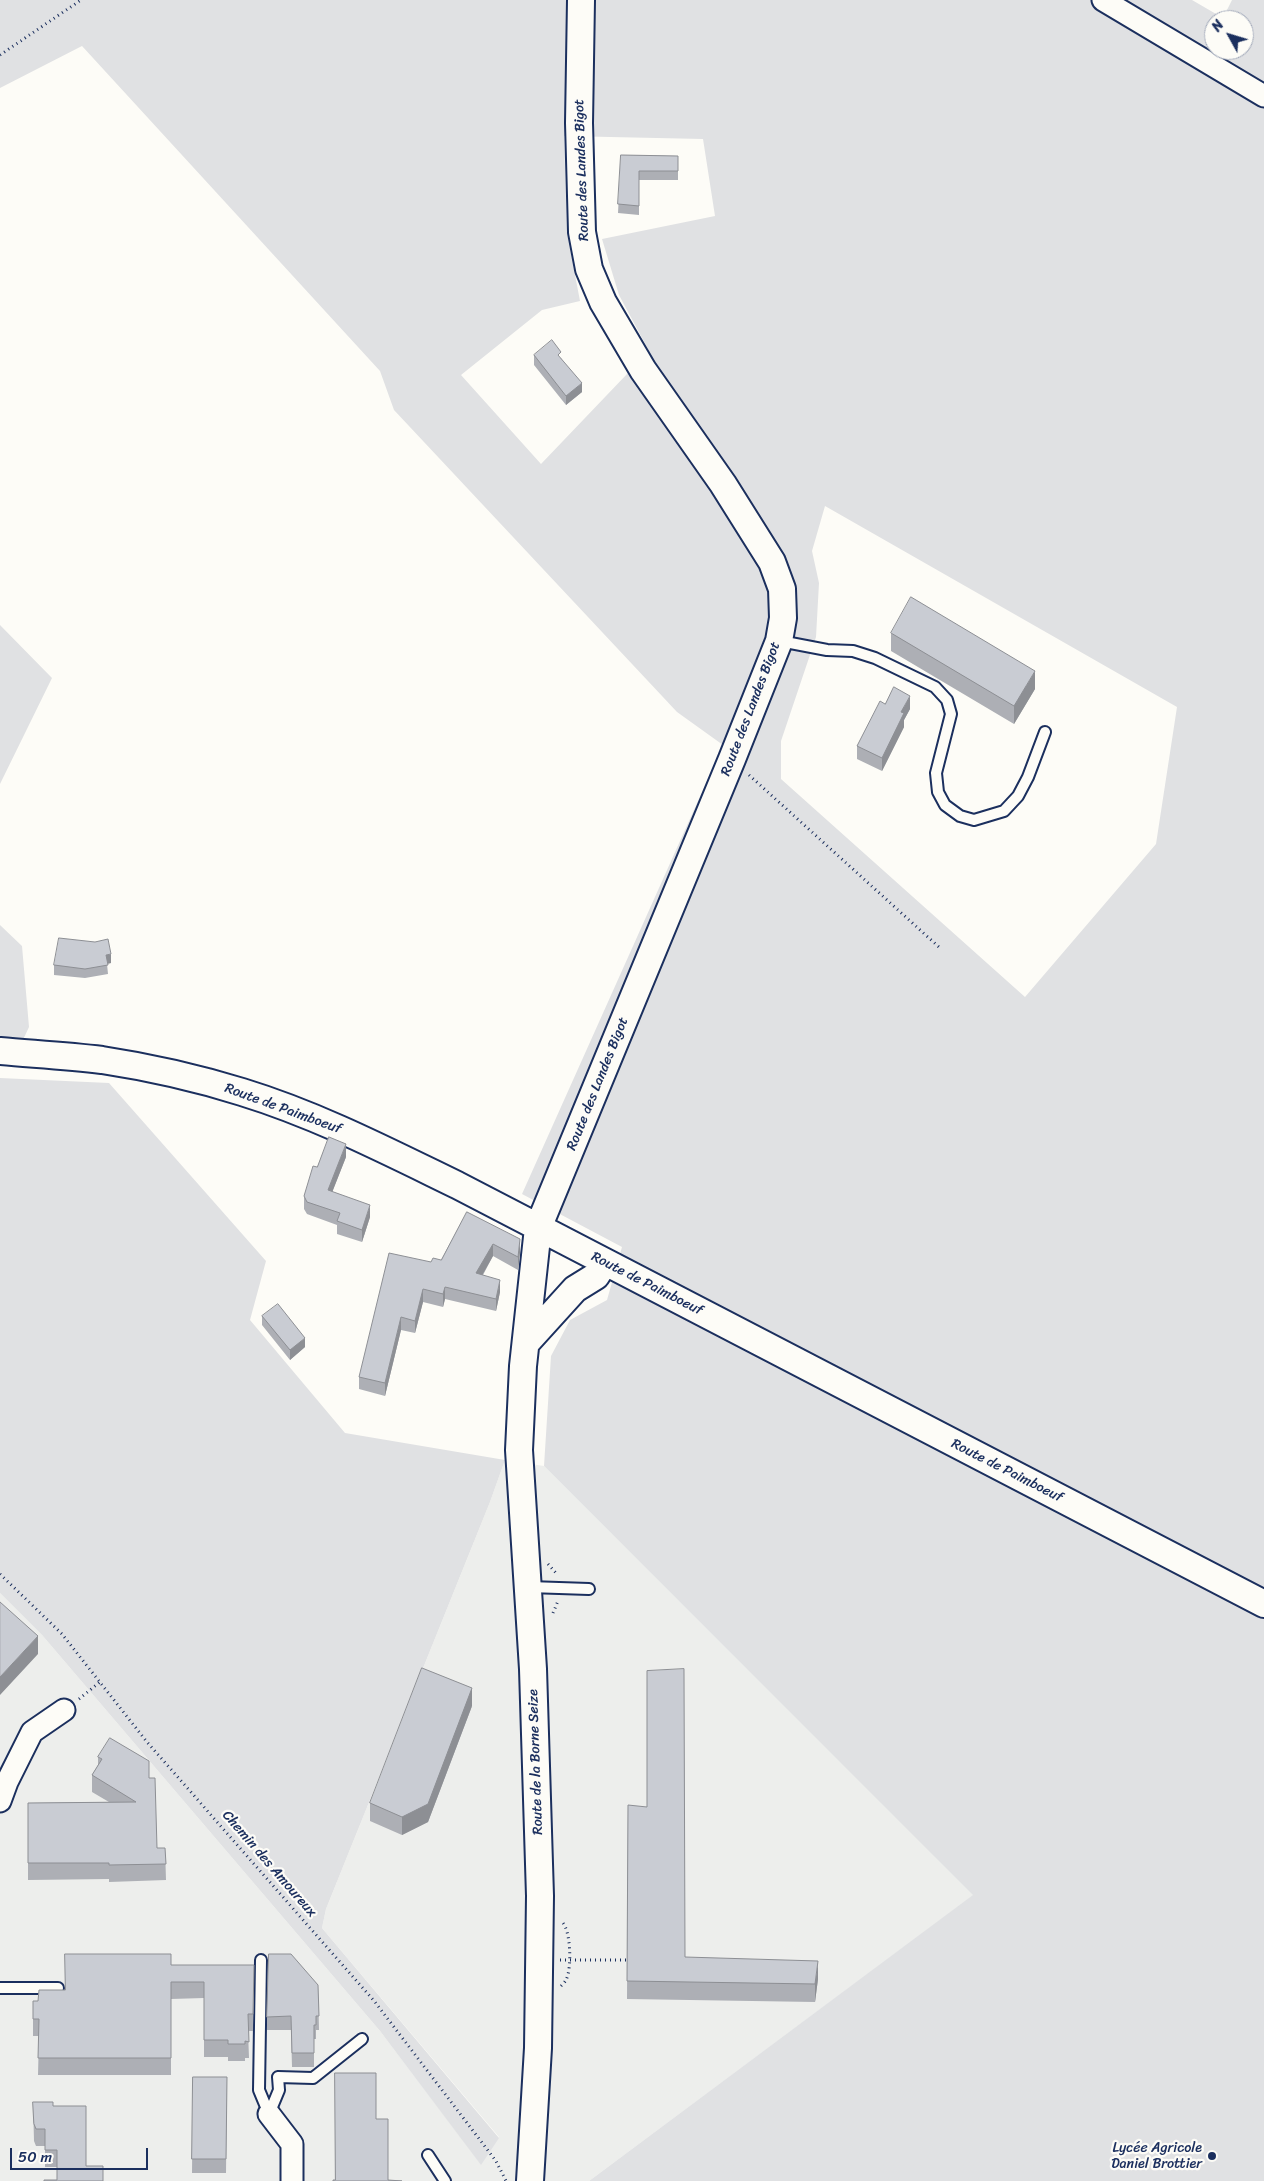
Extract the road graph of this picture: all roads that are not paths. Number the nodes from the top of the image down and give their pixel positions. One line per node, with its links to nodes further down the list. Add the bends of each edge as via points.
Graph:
1 (581, 0): 4 (street, Route des Landes Bigot, via 578,123 582,232 589,269 603,302 643,370 723,484 772,562 782,589 783,618)
2 (1103, 0): 3 (street)
3 (1264, 96)
4 (779, 641): 5 (lane, via 853,651 876,658 935,687 947,700 951,714 936,772 938,792 945,805 960,816 974,820 1004,811 1018,796 1028,777); 7 (street, Route des Landes Bigot)
5 (1045, 732)
6 (0, 1051): 7 (street, Route de Paimboeuf, via 102,1060 176,1075 296,1110 352,1134)
7 (538, 1228): 8 (street, Route de Paimboeuf); 9 (street, Route des Landes Bigot)
8 (605, 1262): 9 (street, via 596,1276 575,1289); 12 (street, Route de Paimboeuf)
9 (526, 1344): 10 (street, Route de la Borne Seize, via 519,1450)
10 (528, 1587): 11 (lane); 23 (street, Route de la Borne Seize, via 540,1896 538,2048)
11 (590, 1589)
12 (1264, 1604)
13 (64, 1710): 14 (street, via 32,1732)
14 (0, 1801)
15 (261, 1960): 19 (lane, via 259,2090)
16 (0, 1988): 17 (lane)
17 (58, 1988)
18 (362, 2039): 19 (lane, via 313,2078 278,2077 279,2090)
19 (270, 2114): 21 (street, via 292,2144)
20 (428, 2155): 22 (lane)
21 (292, 2181)
22 (445, 2181)
23 (530, 2181)

